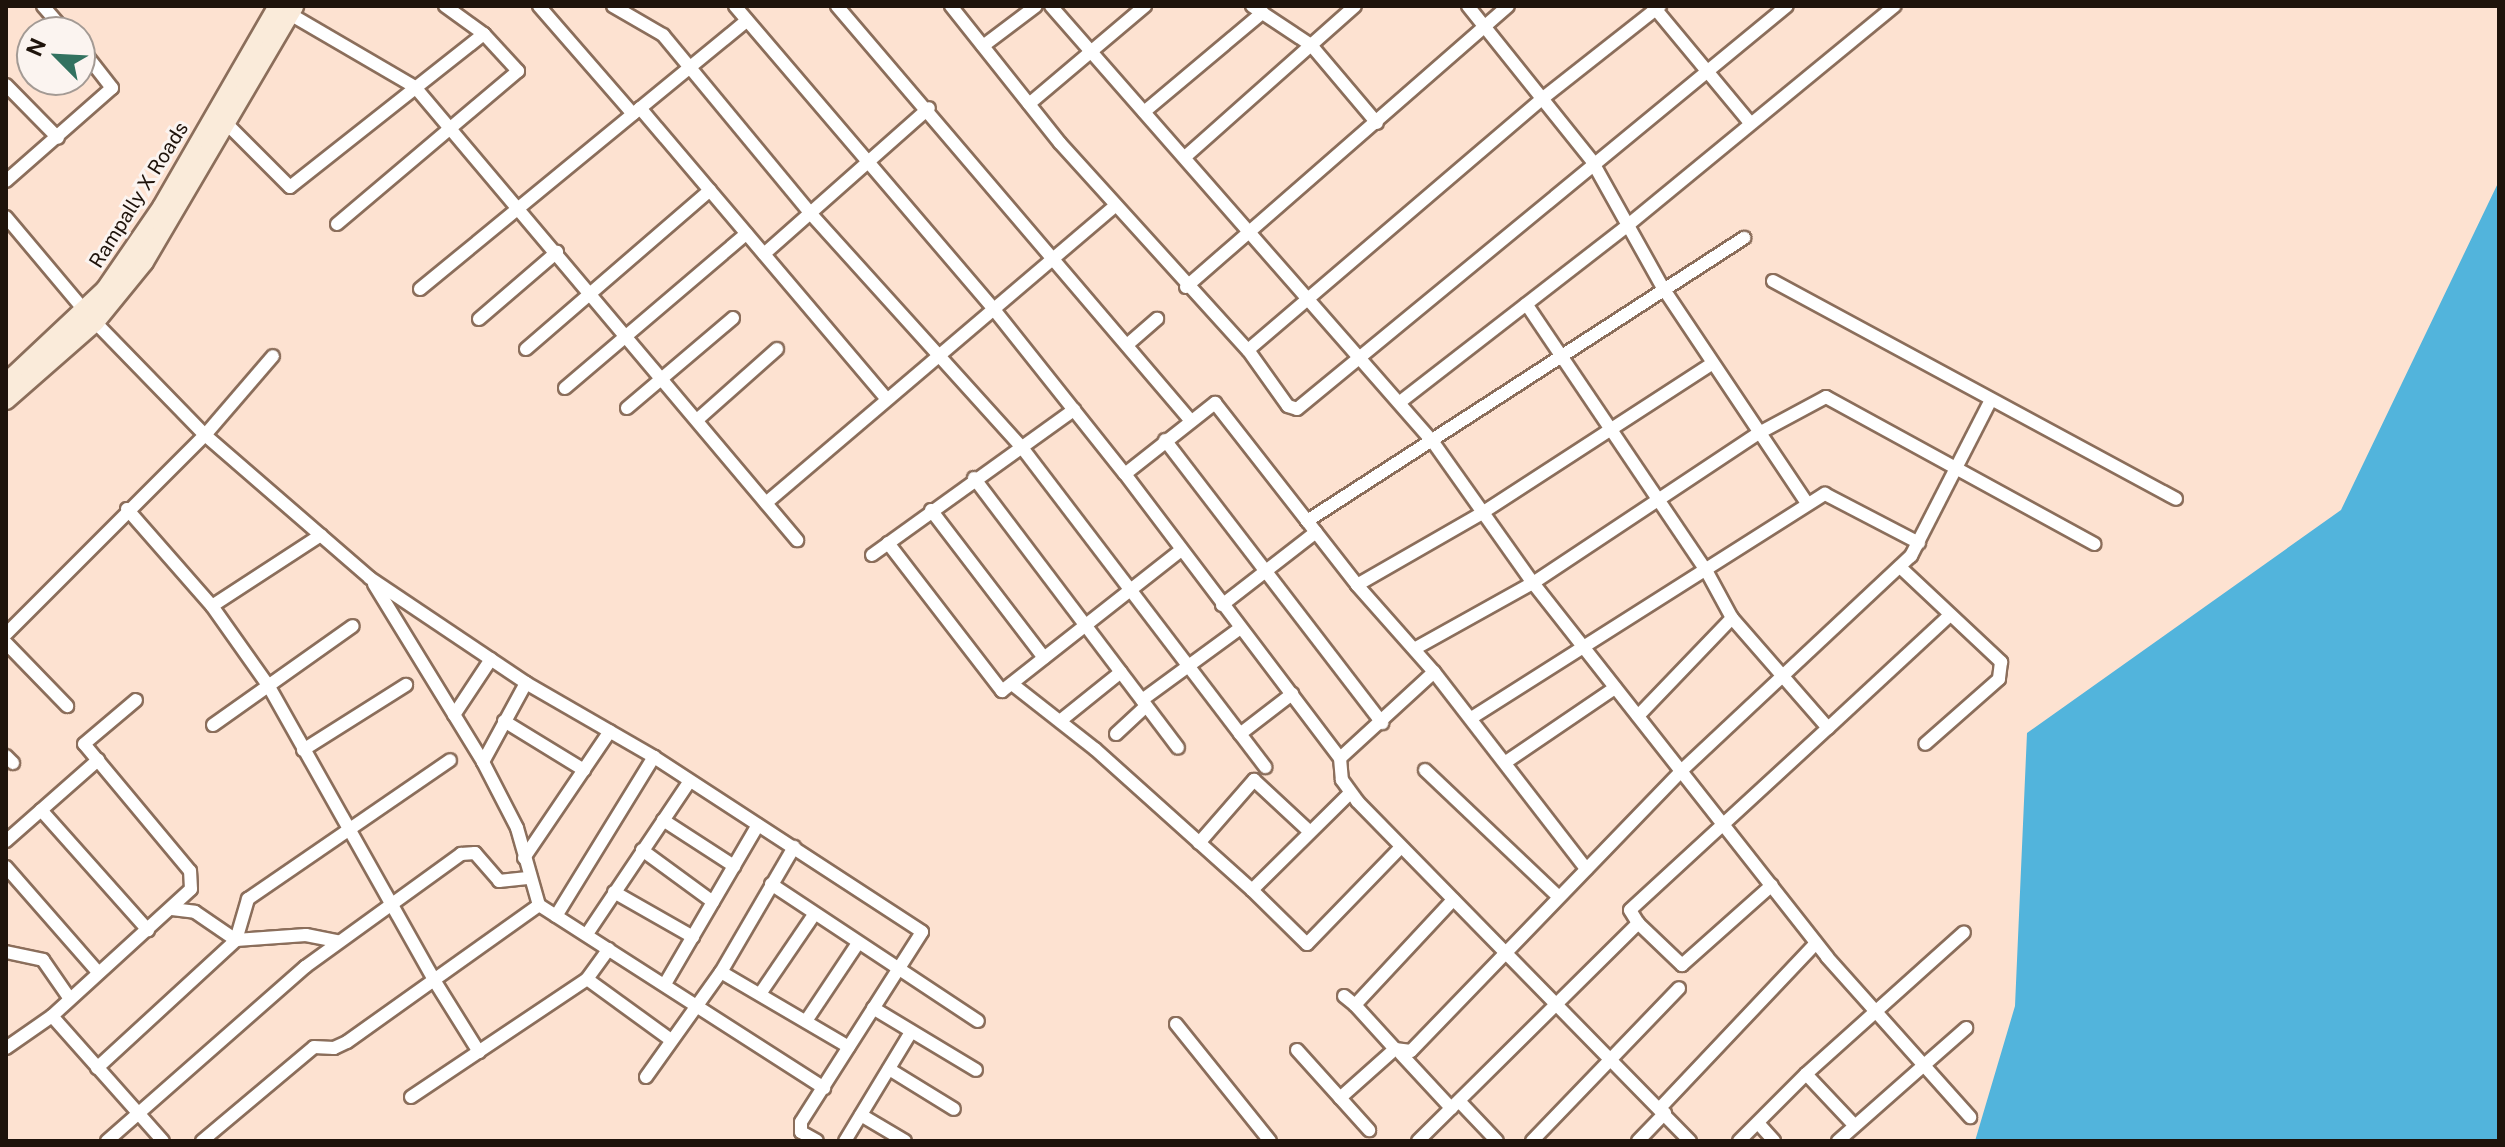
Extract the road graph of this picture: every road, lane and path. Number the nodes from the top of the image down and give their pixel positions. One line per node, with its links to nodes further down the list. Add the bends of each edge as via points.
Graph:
1 (445, 6): 20 (street)
2 (539, 6): 32 (street)
3 (613, 6): 24 (street, via 655,27)
4 (735, 6): 18 (street)
5 (837, 6): 31 (street)
6 (951, 6): 22 (street)
7 (1036, 6): 22 (street)
8 (1051, 6): 23 (street)
9 (1145, 6): 23 (street)
10 (1355, 6): 21 (street)
11 (1468, 6): 19 (street)
12 (1508, 6): 19 (street)
13 (1787, 6): 26 (street)
14 (1895, 6): 35 (street)
15 (1657, 7): 26 (street); 29 (street)
16 (287, 9): 28 (street); 36 (main road); 64 (main road, Rampally X Roads)
17 (1257, 9): 21 (street); 33 (street)
18 (747, 20): 24 (street); 41 (street)
19 (1486, 27): 29 (street); 34 (street)
20 (484, 34): 28 (street); 37 (street, via 518,71)
21 (1311, 45): 34 (street); 39 (street)
22 (983, 46): 30 (street)
23 (1088, 51): 30 (street); 33 (street)
24 (689, 67): 32 (street); 46 (street)
25 (96, 68): 38 (street, via 112,88)
26 (1706, 71): 35 (street); 40 (street)
27 (6, 85): 38 (street)
28 (415, 87): 36 (street, via 290,187); 37 (street)
29 (1543, 98): 40 (street); 61 (street)
30 (1029, 104): 44 (street)
31 (929, 108): 41 (street); 55 (street)
32 (636, 111): 43 (street); 45 (street)
33 (1144, 112): 39 (street)
34 (1377, 123): 50 (street)
35 (1750, 123): 49 (street)
36 (227, 124): 64 (main road, via 144,262)
37 (451, 127): 45 (street); 48 (street)
38 (58, 138): 42 (street)
39 (1185, 157): 50 (street)
40 (1592, 161): 49 (street); 73 (street)
41 (869, 163): 46 (street); 63 (street)
42 (6, 181)
43 (710, 190): 51 (street); 60 (street)
44 (1115, 206): 55 (street); 57 (street)
45 (520, 207): 53 (street); 59 (street)
46 (811, 214): 54 (street); 76 (street)
47 (6, 217): 64 (street)
48 (337, 224)
49 (1628, 225): 58 (street); 62 (street)
50 (1252, 232): 57 (street); 61 (street)
51 (746, 234): 54 (street); 68 (street)
52 (1744, 238): 58 (street)
53 (557, 252): 60 (street); 66 (street)
54 (764, 254): 81 (street)
55 (1051, 256): 63 (street); 69 (street)
56 (1773, 281): 83 (street)
57 (1186, 287): 72 (street)
58 (1663, 288): 75 (street); 77 (street)
59 (420, 289)
60 (593, 295): 68 (street); 70 (street)
61 (1310, 296): 72 (street); 73 (street)
62 (1526, 304): 75 (street); 84 (street)
63 (992, 307): 76 (street); 86 (street)
64 (90, 316): 79 (main road, Rampally X Roads); 82 (main road); 91 (street)
65 (733, 318): 78 (street)
66 (479, 319)
67 (1157, 319): 69 (street)
68 (627, 335): 78 (street); 80 (street)
69 (1127, 345): 88 (street)
70 (526, 349)
71 (777, 349): 87 (street)
72 (1248, 350): 73 (street, via 1288,406 1297,409)
73 (1358, 354): 84 (street)
74 (273, 356): 91 (street)
75 (1562, 356): 89 (street); 93 (street)
76 (937, 358): 81 (street); 94 (street)
77 (1713, 363): 89 (street); 90 (street)
78 (663, 377): 85 (street); 87 (street)
79 (6, 383)
80 (565, 388)
81 (886, 398): 100 (street)
82 (6, 400)
83 (1991, 400): 95 (street); 98 (street)
84 (1400, 402): 93 (street)
85 (627, 408)
86 (1074, 410): 94 (street); 96 (street)
87 (697, 420): 100 (street)
88 (1191, 421): 92 (street); 105 (street, via 1215,403)
89 (1608, 429): 101 (street); 104 (street)
90 (1759, 433): 95 (street, via 1826,397); 99 (street); 101 (street)
91 (205, 435): 102 (street); 106 (street)
92 (1165, 440): 96 (street); 114 (street)
93 (1433, 442): 104 (street); 105 (street)
94 (1023, 449): 97 (street); 119 (street)
95 (1957, 468): 109 (street); 110 (street)
96 (1125, 474): 111 (street)
97 (974, 478): 103 (street); 124 (street)
98 (2176, 499)
99 (1806, 502): 109 (street, via 1825,494 1846,501); 115 (street)
100 (766, 503): 107 (street)
101 (1657, 503): 115 (street); 117 (street)
102 (127, 509): 121 (street); 127 (street)
103 (931, 510): 108 (street); 131 (street)
104 (1482, 513): 117 (street); 118 (street)
105 (1312, 527): 114 (street); 118 (street)
106 (321, 535): 116 (street); 121 (street)
107 (797, 540)
108 (888, 543): 112 (street); 138 (street, via 1002,691)
109 (1919, 543): 113 (street)
110 (2094, 544)
111 (1180, 551): 119 (street); 120 (street)
112 (872, 555)
113 (1900, 567): 122 (street); 136 (street)
114 (1266, 570): 120 (street); 151 (street)
115 (1707, 572): 123 (street); 129 (street)
116 (370, 578): 132 (street); 146 (street)
117 (1533, 583): 129 (street); 130 (street)
118 (1357, 585): 130 (street)
119 (1130, 589): 124 (street); 133 (street)
120 (1222, 605): 126 (street)
121 (212, 606): 139 (street)
122 (1950, 615): 153 (street); 157 (street, via 2001,662 2002,672)
123 (1732, 618): 136 (street); 147 (street)
124 (1085, 625): 131 (street); 134 (street)
125 (353, 626): 139 (street)
126 (1239, 629): 133 (street); 142 (street)
127 (6, 634)
128 (6, 643): 145 (street)
129 (1583, 647): 141 (street); 148 (street)
130 (1416, 648): 135 (street)
131 (1044, 658): 138 (street)
132 (491, 659): 137 (street); 146 (street)
133 (1186, 667): 144 (street); 156 (street)
134 (1121, 672): 144 (street); 150 (street)
135 (1434, 672): 148 (street); 151 (street)
136 (1785, 677): 153 (street); 169 (street)
137 (526, 683): 149 (street); 154 (street)
138 (1012, 684): 150 (street)
139 (268, 685): 152 (street); 159 (street)
140 (406, 685): 159 (street)
141 (1615, 688): 147 (street); 165 (street)
142 (1292, 694): 156 (street); 161 (street)
143 (136, 700): 162 (street, via 85,741)
144 (1144, 703): 155 (street); 158 (street)
145 (67, 706)
146 (454, 715): 164 (street)
147 (1638, 716): 169 (street)
148 (1473, 717): 165 (street)
149 (504, 721): 164 (street); 167 (street)
150 (1060, 721): 179 (street)
151 (1382, 723): 161 (street)
152 (213, 725)
153 (1828, 728): 175 (street)
154 (610, 731): 160 (street); 167 (street)
155 (1116, 734)
156 (1240, 734): 166 (street)
157 (1925, 744)
158 (1178, 748)
159 (303, 750): 176 (street)
160 (654, 757): 170 (street); 198 (street)
161 (1340, 758): 171 (street)
162 (98, 760): 172 (street); 197 (street, via 190,871 191,889)
163 (450, 760): 176 (street)
164 (483, 762): 183 (street, via 517,828)
165 (1506, 762): 186 (street)
166 (1265, 767)
167 (584, 770): 183 (street)
168 (1425, 770): 192 (street)
169 (1681, 771): 175 (street); 186 (street)
170 (690, 781): 173 (street); 174 (street)
171 (1350, 793): 177 (street); 181 (street)
172 (41, 810): 178 (street); 201 (street)
173 (663, 820): 182 (street); 184 (street)
174 (758, 825): 180 (street); 184 (street)
175 (1724, 826): 189 (street); 200 (street, via 1630,910)
176 (346, 828): 195 (street); 205 (street, via 248,899)
177 (1310, 832): 179 (street, via 1254,780); 190 (street)
178 (6, 841)
179 (1199, 843): 190 (street)
180 (794, 847): 188 (street); 212 (street, via 922,932)
181 (1401, 847): 190 (street, via 1307,944); 193 (street)
182 (642, 850): 191 (street); 194 (street)
183 (524, 858): 187 (street)
184 (734, 866): 194 (street)
185 (6, 867): 213 (street)
186 (1586, 869): 192 (street)
187 (530, 878): 195 (street, via 499,881 468,852); 196 (street)
188 (771, 884): 199 (street); 214 (street)
189 (1772, 885): 200 (street, via 1682,965); 208 (street)
190 (1252, 890)
191 (614, 892): 203 (street); 204 (street)
192 (1558, 896): 211 (street)
193 (1453, 900): 211 (street); 223 (street)
194 (713, 902): 204 (street)
195 (391, 903): 206 (street); 216 (street)
196 (539, 905): 198 (street); 216 (street)
197 (172, 909): 201 (street); 205 (street, via 195,912)
198 (556, 916): 203 (street)
199 (813, 916): 207 (street); 219 (street)
200 (1638, 923): 224 (street)
201 (148, 930): 213 (street)
202 (1964, 932): 226 (street)
203 (587, 934): 209 (street)
204 (693, 937): 217 (street)
205 (236, 940): 206 (street, via 306,935); 241 (street)
206 (338, 941): 252 (street)
207 (858, 943): 212 (street); 228 (street)
208 (1816, 943): 226 (street); 251 (street)
209 (609, 949): 215 (street); 217 (street)
210 (6, 952): 221 (street, via 43,960)
211 (1504, 952): 224 (street); 237 (street, via 1411,1051)
212 (897, 967): 225 (street); 229 (street)
213 (98, 972): 221 (street)
214 (721, 972): 219 (street); 222 (street)
215 (587, 979): 233 (street); 238 (street)
216 (434, 980): 238 (street); 260 (street, via 347,1042 314,1047)
217 (665, 984): 222 (street)
218 (1679, 988): 239 (street)
219 (760, 994): 228 (street)
220 (1344, 996): 223 (street)
221 (70, 999): 227 (street)
222 (694, 1005): 233 (street); 246 (street)
223 (1355, 1005): 237 (street)
224 (1555, 1005): 239 (street); 249 (street)
225 (873, 1008): 232 (street); 234 (street)
226 (1875, 1010): 240 (street); 244 (street)
227 (52, 1016): 235 (street); 241 (street)
228 (806, 1021): 234 (street)
229 (978, 1021)
230 (1176, 1024): 264 (street)
231 (1966, 1028): 240 (street)
232 (911, 1032): 242 (street); 243 (street)
233 (671, 1040): 245 (street)
234 (849, 1047): 246 (street)
235 (6, 1048)
236 (1297, 1050): 248 (street)
237 (1398, 1051): 248 (street); 249 (street)
238 (479, 1052): 247 (street)
239 (1609, 1061): 251 (street); 267 (street)
240 (1925, 1066): 254 (street); 256 (street)
241 (97, 1068): 252 (street)
242 (889, 1069): 250 (street); 253 (street)
243 (976, 1070)
244 (1806, 1074): 255 (street); 256 (street)
245 (646, 1077)
246 (824, 1088): 261 (street, via 799,1128)
247 (411, 1097)
248 (1340, 1098): 257 (street)
249 (1455, 1104): 265 (street); 266 (street)
250 (954, 1109)
251 (1662, 1111): 268 (street); 269 (street)
252 (137, 1113): 258 (street); 259 (street)
253 (861, 1115): 262 (street); 263 (street)
254 (1970, 1117)
255 (1758, 1123): 270 (street); 271 (street)
256 (1854, 1125): 272 (street)
257 (1369, 1130)
258 (107, 1141)
259 (163, 1141)
260 (202, 1141)
261 (817, 1141)
262 (845, 1141)
263 (905, 1141)
264 (1270, 1141)
265 (1418, 1141)
266 (1497, 1141)
267 (1532, 1141)
268 (1638, 1141)
269 (1690, 1141)
270 (1739, 1141)
271 (1774, 1141)
272 (1838, 1141)

